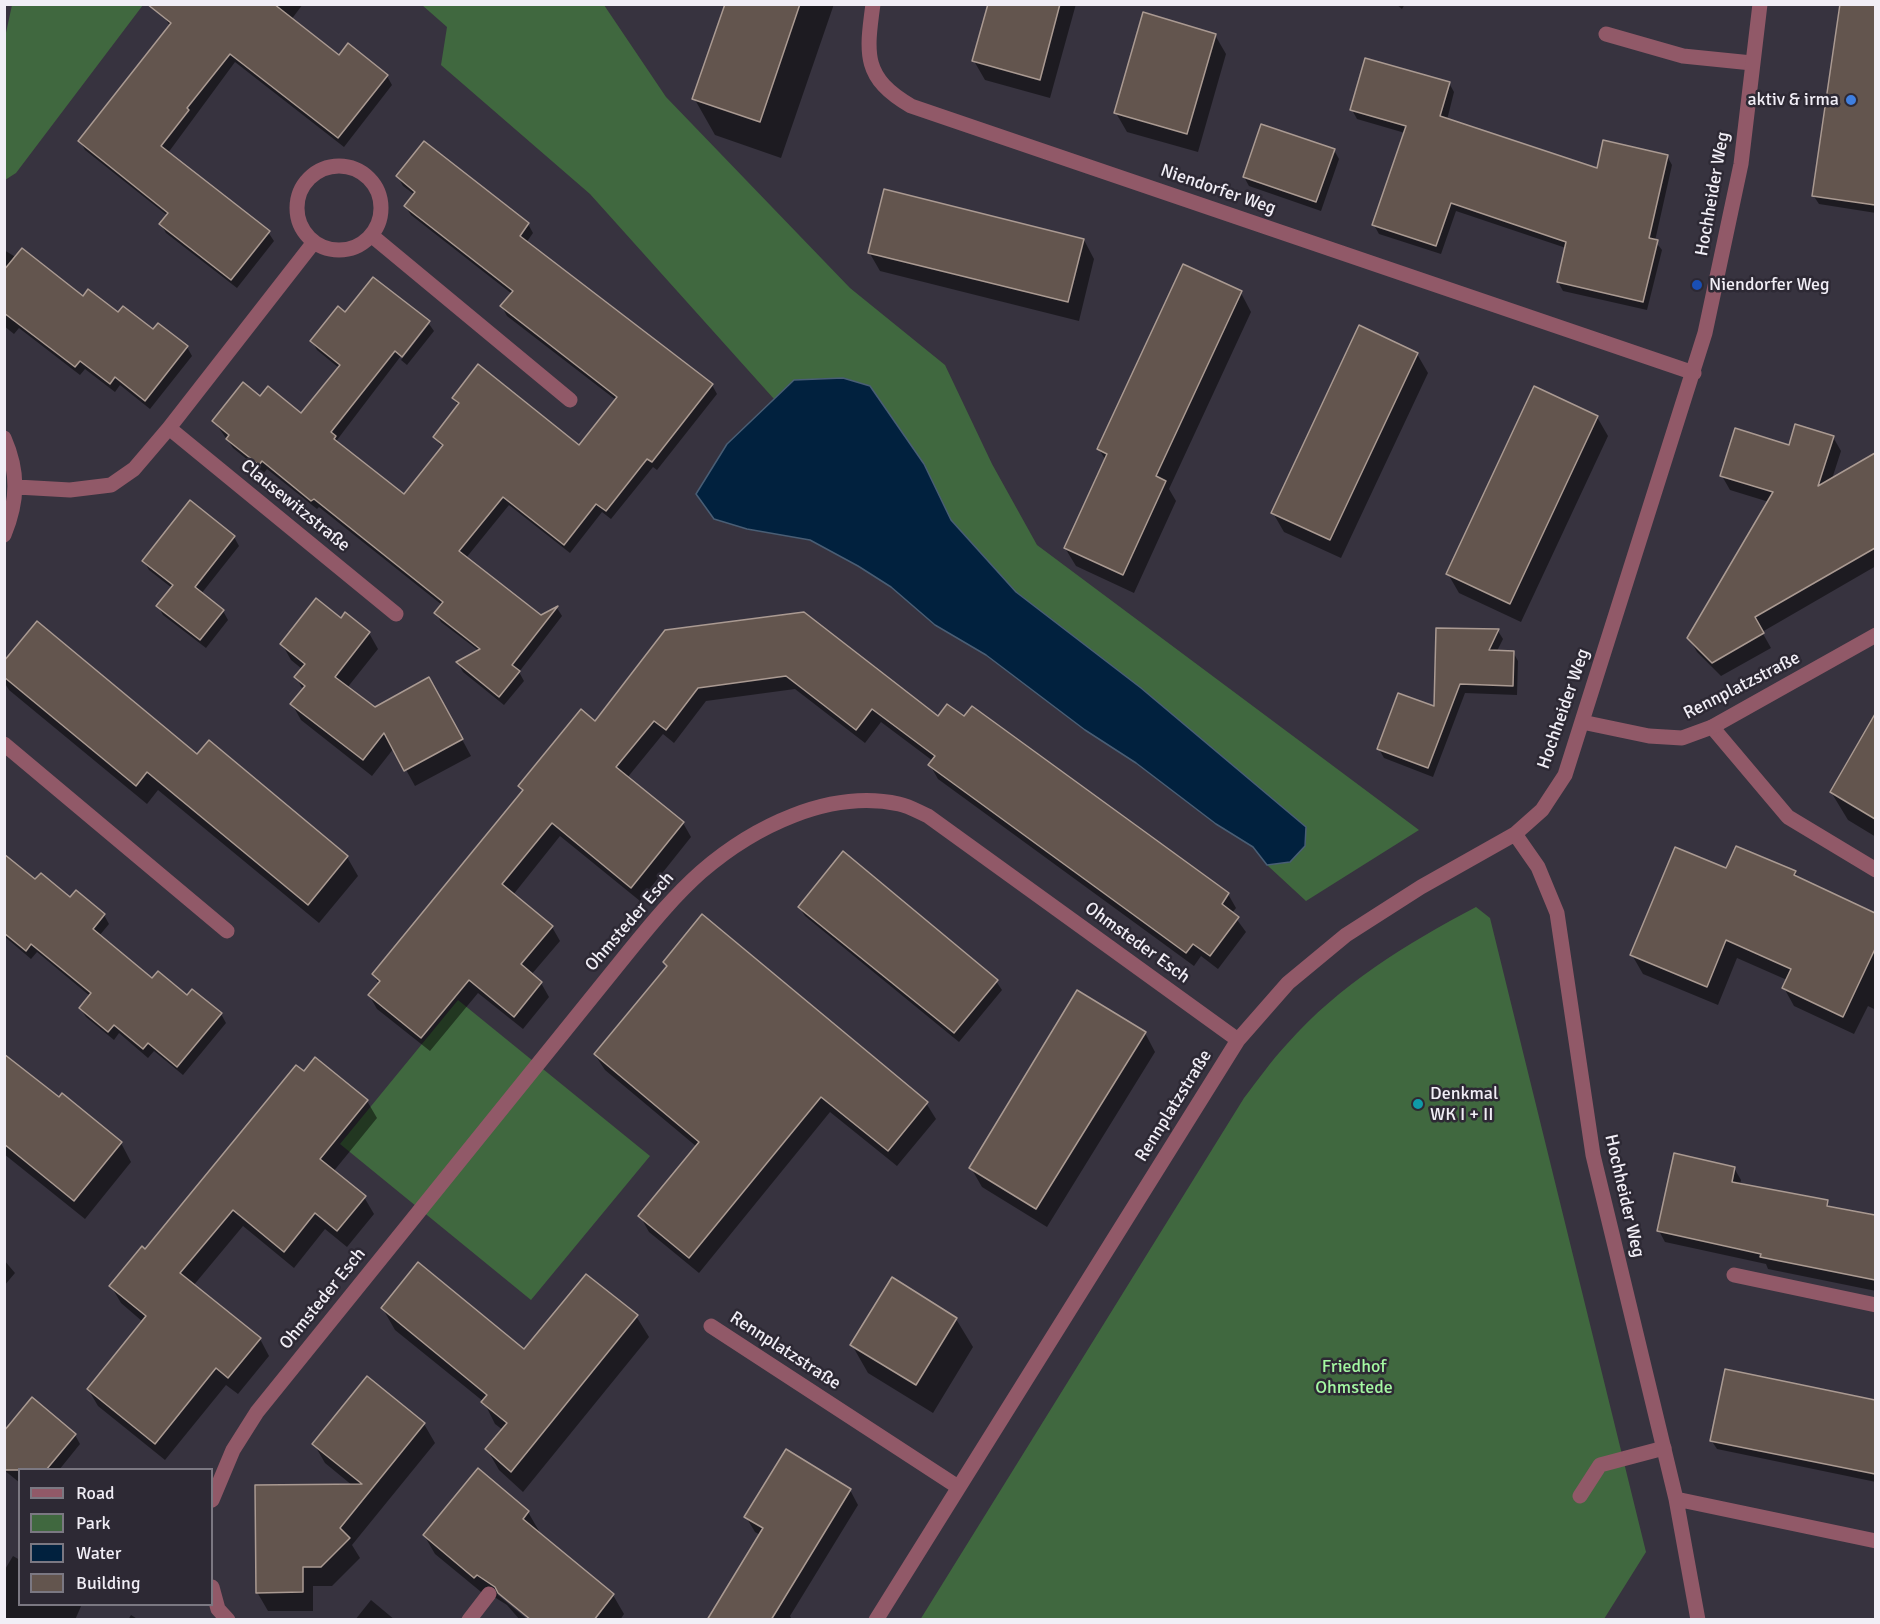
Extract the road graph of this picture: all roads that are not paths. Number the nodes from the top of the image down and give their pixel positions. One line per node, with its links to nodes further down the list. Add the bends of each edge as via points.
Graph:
1 (873, 4): 7 (street, Niendorfer Weg, via 868,35 877,80 911,106)
2 (1760, 4): 4 (street, Hochheider Weg)
3 (1606, 34): 4 (street, via 1683,56)
4 (1752, 63): 7 (street, Hochheider Weg, via 1741,164 1716,289)
5 (371, 235): 6 (street, via 350,249 325,248); 6 (street, via 381,209 372,183 351,168 328,168 308,181 297,206 304,232); 8 (street)
6 (314, 242): 9 (street)
7 (1694, 373): 15 (street, Hochheider Weg)
8 (570, 400)
9 (169, 428): 11 (street, via 134,469 111,485 70,490); 13 (street, Clausewitzstraße)
10 (4, 438): 11 (street)
11 (17, 487): 12 (street, via 12,517)
12 (4, 535)
13 (396, 614)
14 (1875, 635): 16 (street, Rennplatzstraße)
15 (1582, 722): 16 (street, Rennplatzstraße, via 1648,736 1682,738); 18 (street, Hochheider Weg, via 1565,775 1542,810)
16 (1712, 727): 19 (street, via 1788,817)
17 (4, 744): 20 (street)
18 (1515, 834): 21 (street, Rennplatzstraße, via 1346,935 1288,983); 25 (street, Hochheider Weg, via 1538,867 1557,913 1593,1155)
19 (1875, 870)
20 (227, 931)
21 (1239, 1040): 26 (street, Rennplatzstraße); 28 (street, Ohmsteder Esch, via 928,816 901,804 872,800 829,806 768,826 736,844 668,904 257,1412 233,1450)
22 (1734, 1275): 23 (street)
23 (1875, 1305)
24 (711, 1326): 26 (street, Rennplatzstraße)
25 (1664, 1448): 27 (street, via 1600,1465); 29 (street, Hochheider Weg)
26 (958, 1487): 35 (street, Rennplatzstraße)
27 (1580, 1496)
28 (213, 1498)
29 (1676, 1499): 30 (street); 36 (street, Hochheider Weg)
30 (1875, 1541)
31 (213, 1591): 33 (street, via 218,1609)
32 (489, 1594): 34 (street)
33 (228, 1620)
34 (469, 1620)
35 (876, 1620)
36 (1698, 1620)

